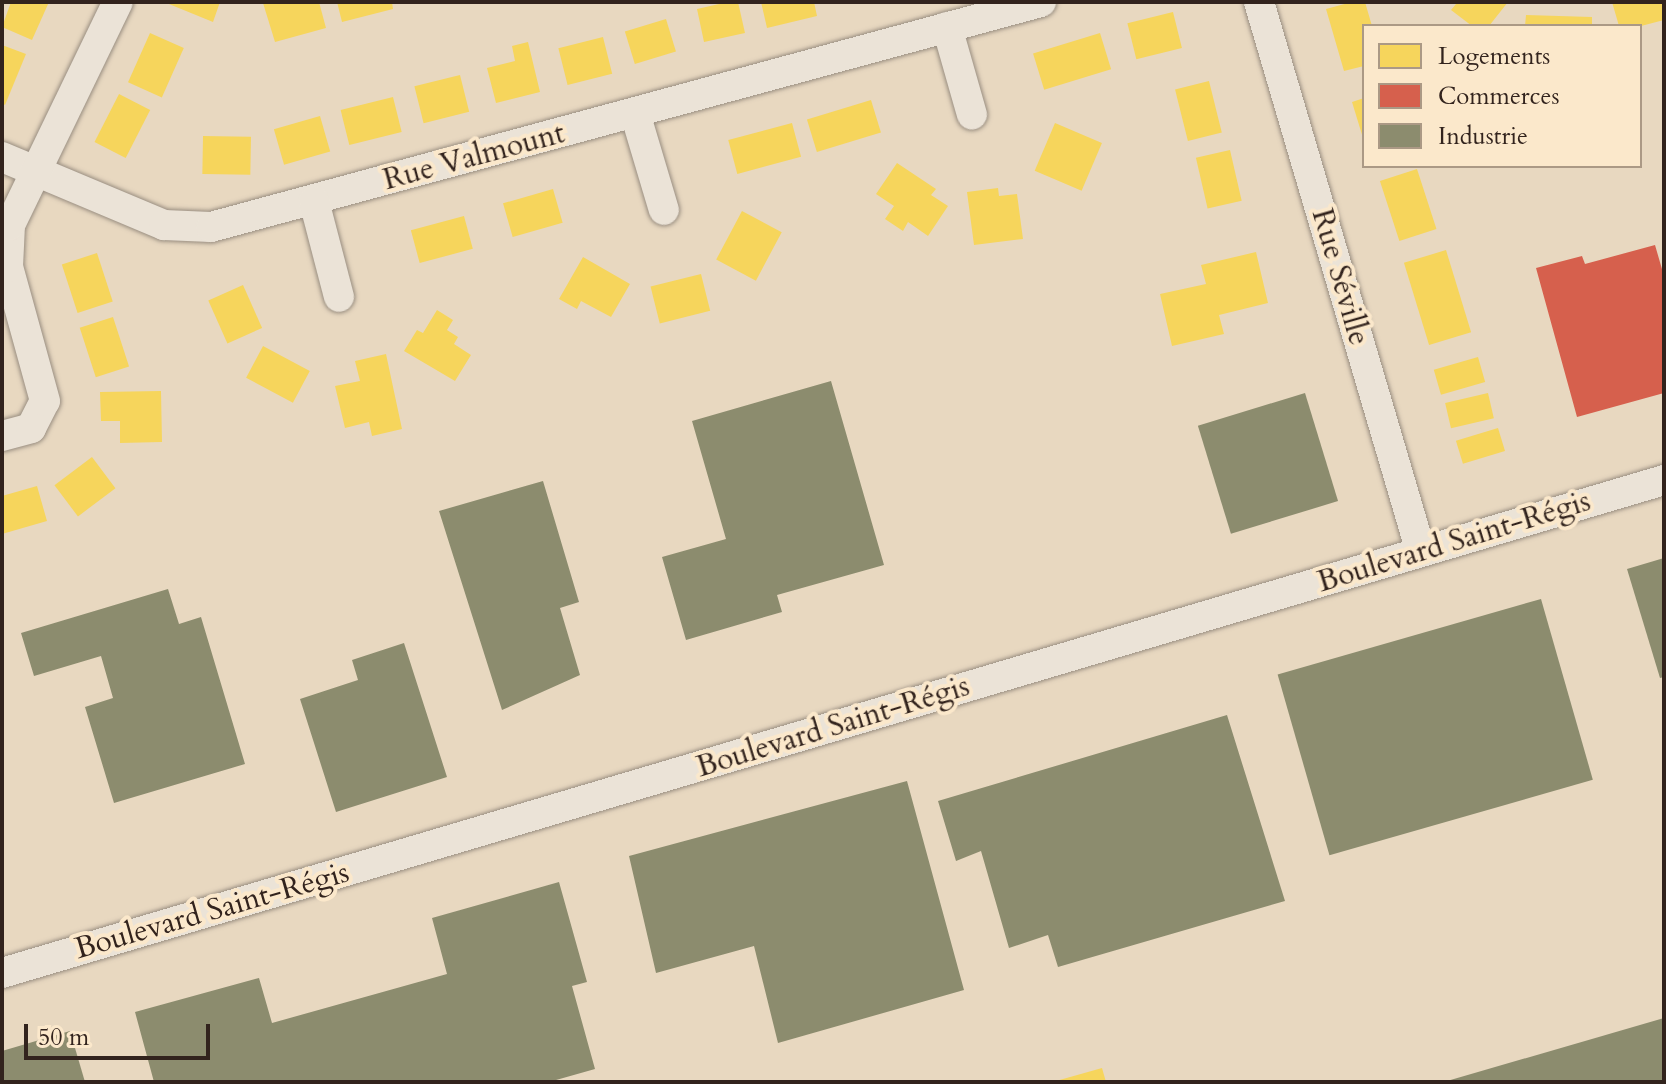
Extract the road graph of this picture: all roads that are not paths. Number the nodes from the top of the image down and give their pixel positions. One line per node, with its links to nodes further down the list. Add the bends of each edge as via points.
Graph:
1 (118, 2): 8 (street)
2 (1041, 2): 4 (street, Rue Valmount)
3 (1259, 2): 14 (street, Rue Séville)
4 (947, 27): 5 (street, Rue Valmount); 6 (street)
5 (635, 113): 9 (street, Rue Valmount); 10 (street)
6 (972, 115)
7 (2, 157): 8 (street, Rue Valmount)
8 (34, 170): 9 (street, Rue Valmount, via 164,225 211,227); 12 (street, via 10,225 8,267 45,401 31,428)
9 (314, 201): 11 (street)
10 (664, 210)
11 (339, 297)
12 (2, 436)
13 (1664, 480): 14 (street, Boulevard Saint-Régis)
14 (1421, 552): 15 (street, Boulevard Saint-Régis)
15 (2, 973)

